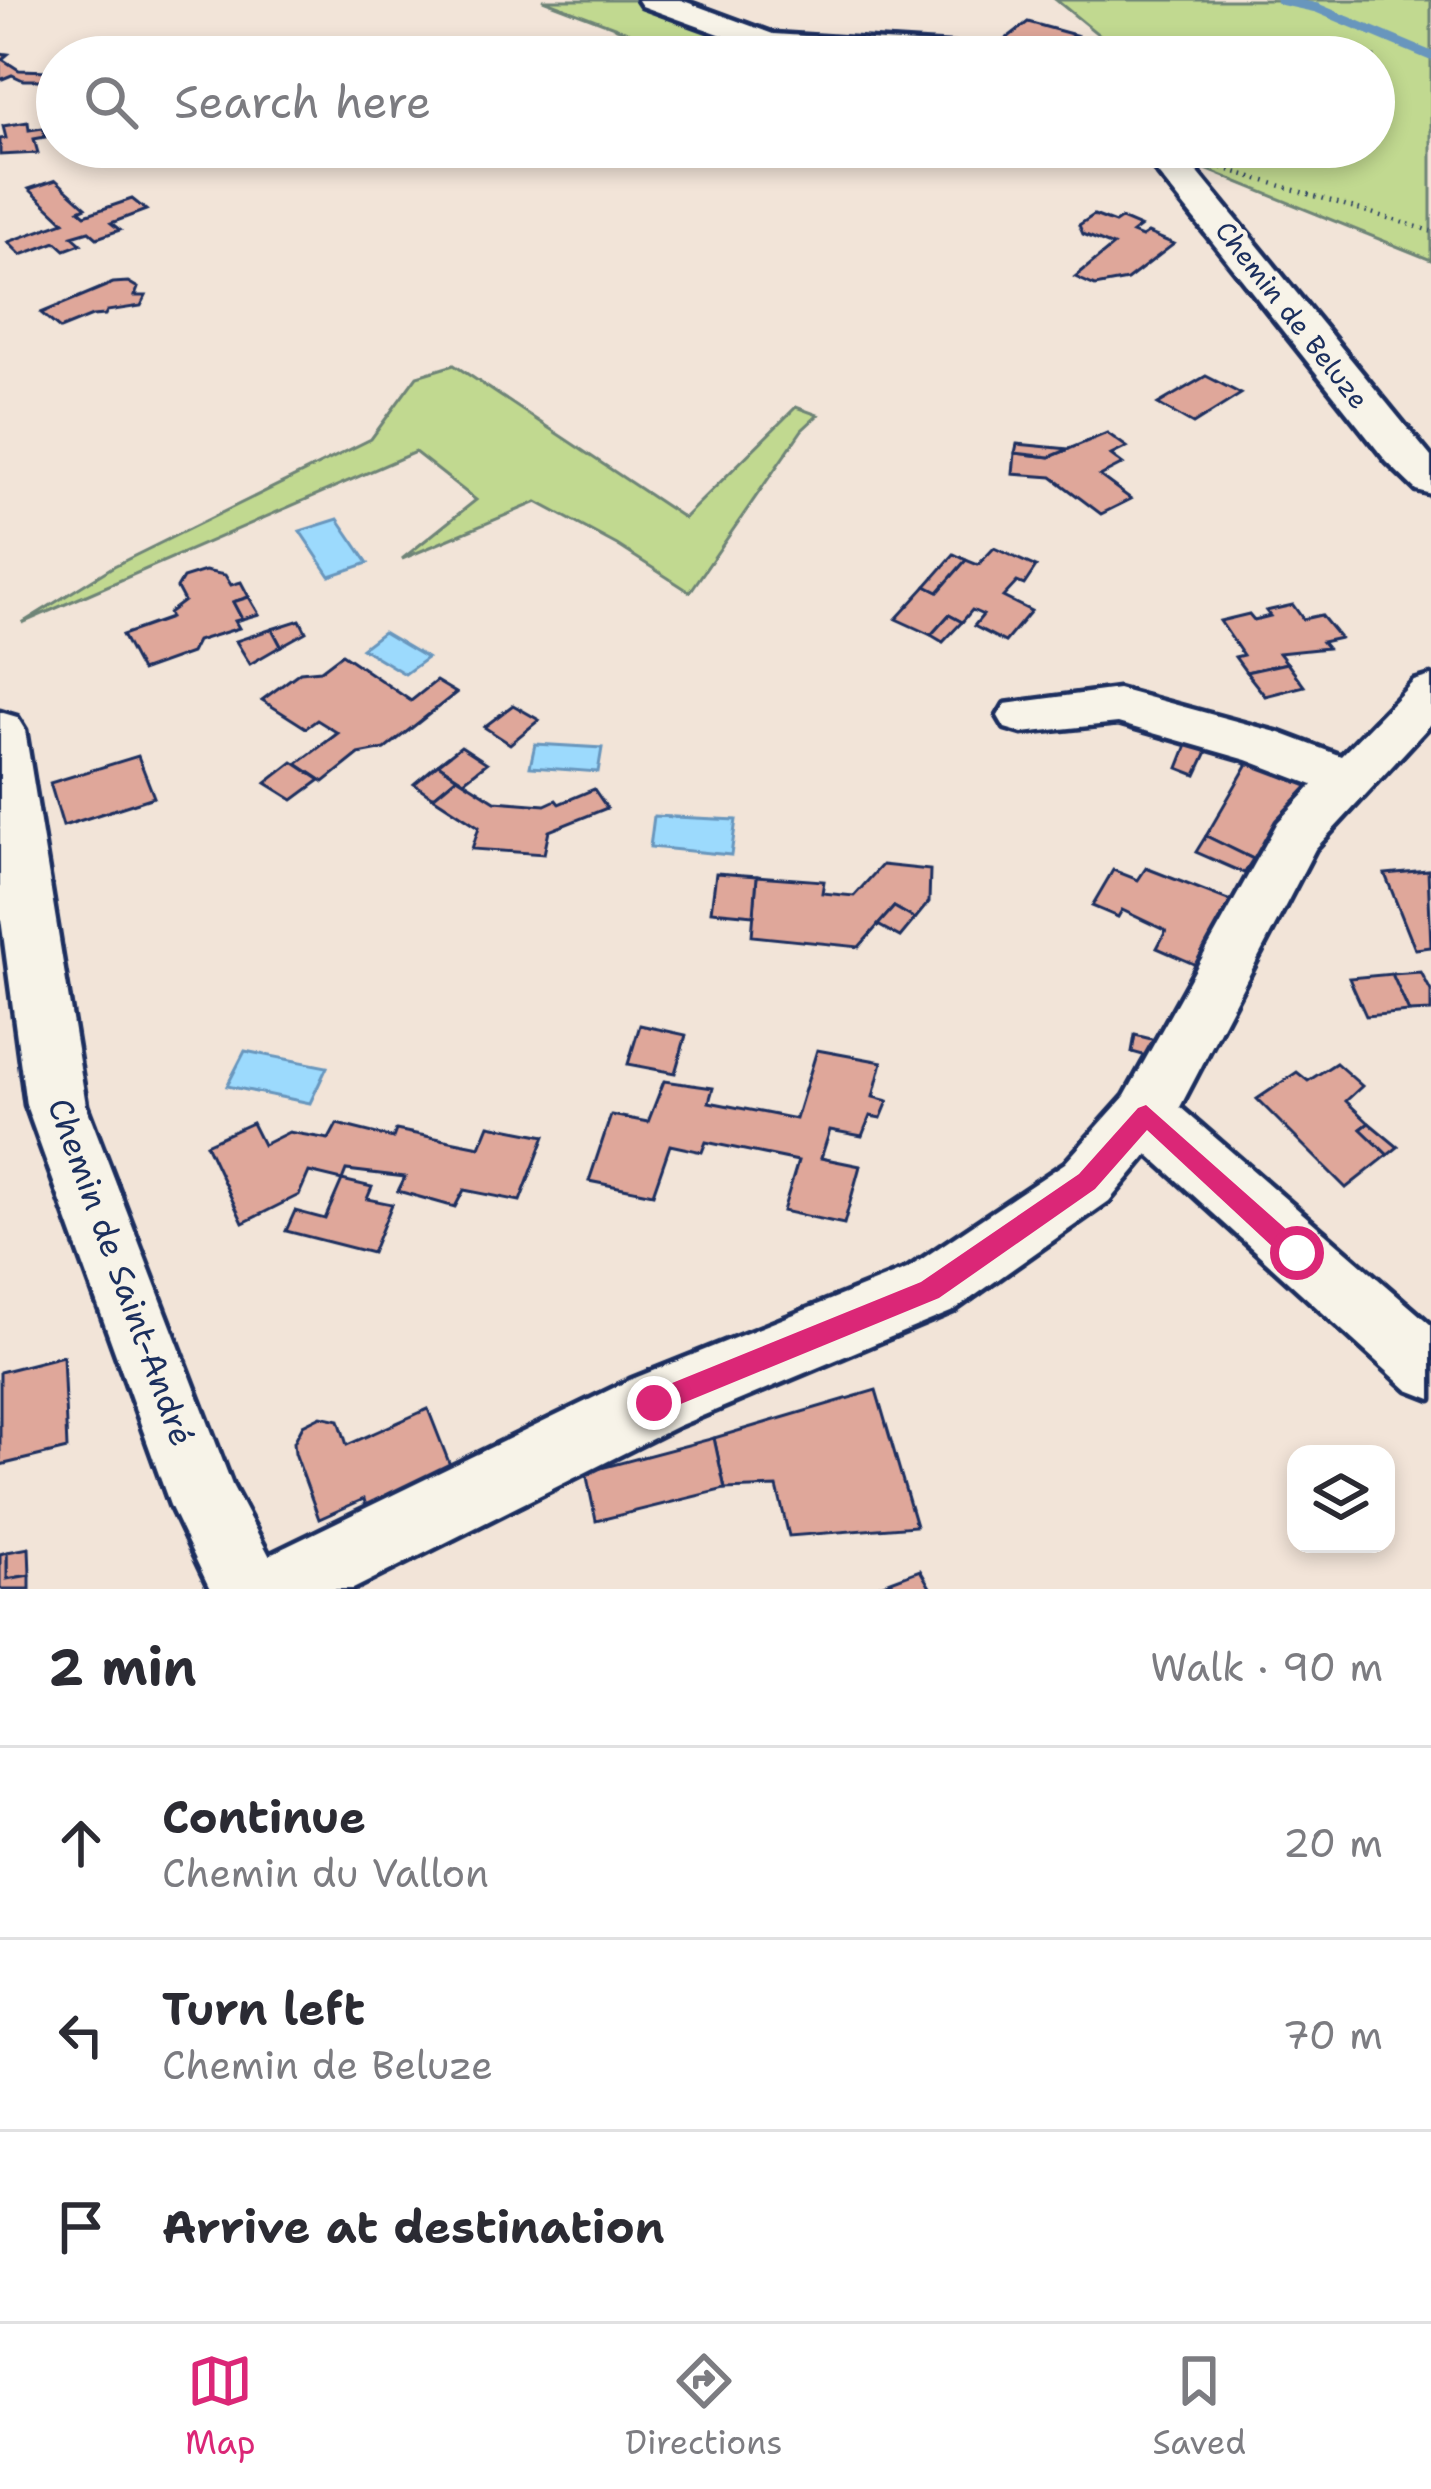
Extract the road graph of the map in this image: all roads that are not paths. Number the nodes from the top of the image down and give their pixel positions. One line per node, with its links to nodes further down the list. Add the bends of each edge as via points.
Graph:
1 (653, 0): 2 (street)
2 (750, 36)
3 (1174, 168): 4 (street, Chemin de Beluze)
4 (1431, 482)
5 (1431, 693): 8 (street)
6 (1022, 716): 8 (street, via 1118,706)
7 (0, 730): 11 (street, Chemin de Saint-André, via 56,1105 205,1505)
8 (1350, 779): 9 (street, via 1296,836)
9 (1146, 1114): 10 (street); 12 (street, via 1087,1182 930,1290 654,1403)
10 (1431, 1367)
11 (248, 1589)
12 (277, 1589)

